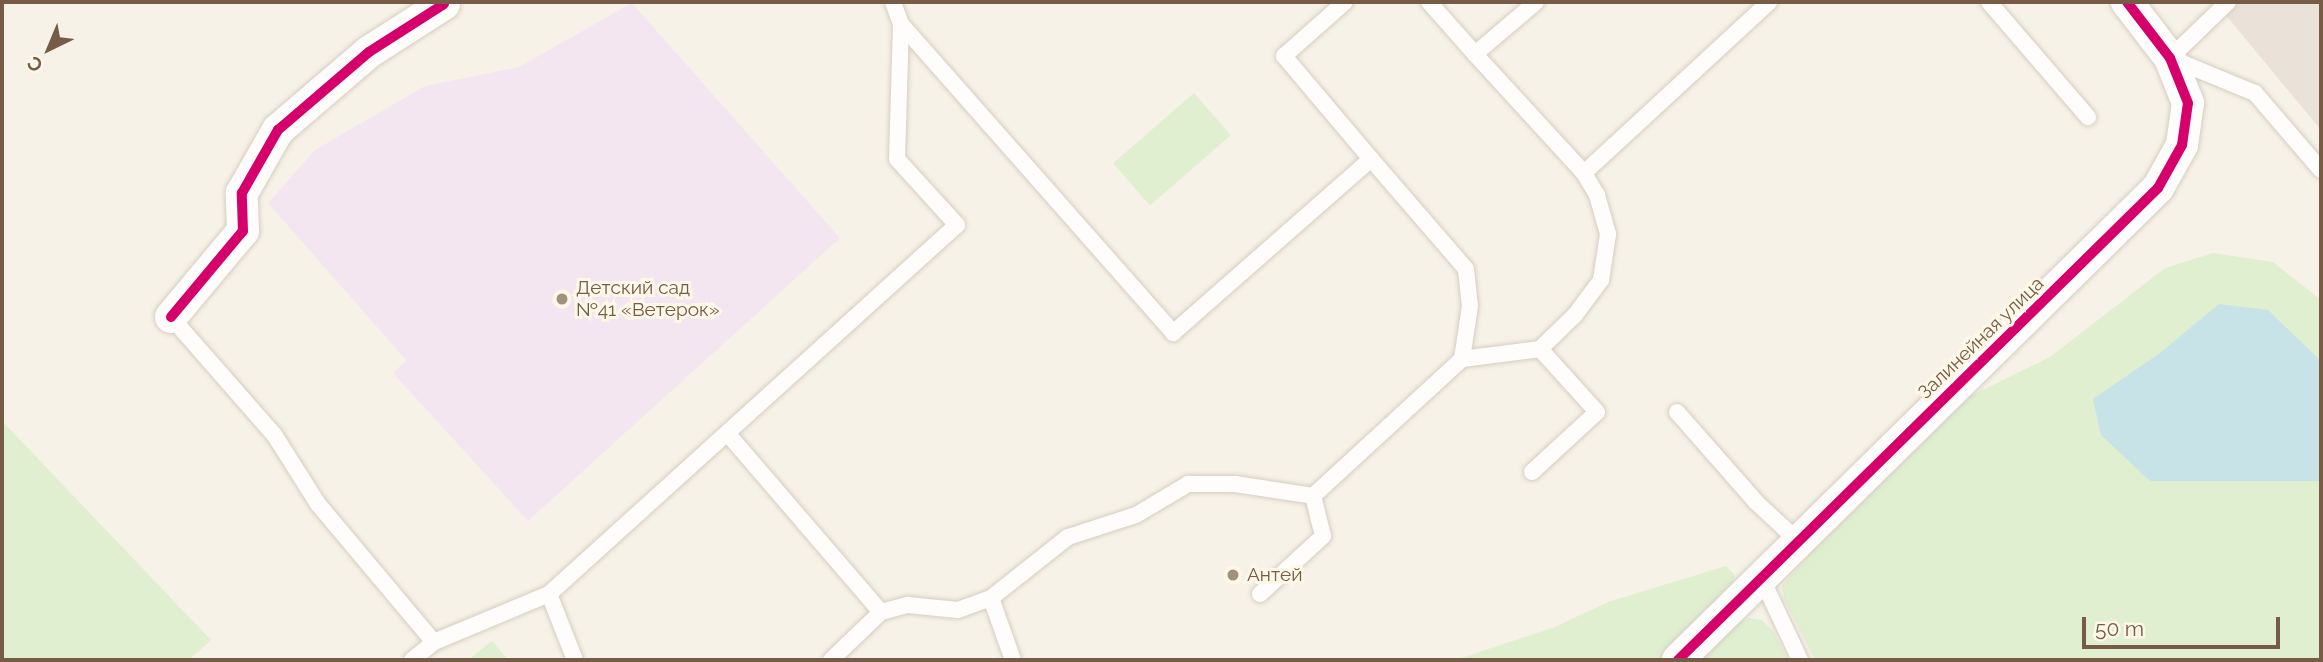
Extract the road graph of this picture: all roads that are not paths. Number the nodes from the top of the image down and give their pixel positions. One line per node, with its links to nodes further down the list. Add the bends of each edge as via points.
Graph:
1 (893, 2): 10 (lane)
2 (1345, 2): 14 (lane, via 1284,56)
3 (1429, 2): 11 (lane)
4 (1536, 2): 11 (lane)
5 (1769, 2): 16 (lane)
6 (1989, 2): 13 (lane)
7 (2127, 2): 12 (street, Залинейная улица)
8 (2228, 2): 12 (lane)
9 (445, 3): 17 (street, via 369,52 278,130 242,193 243,231)
10 (901, 24): 14 (lane, via 1173,333); 21 (lane, via 897,159 957,225)
11 (1475, 54): 16 (lane)
12 (2170, 58): 15 (lane, via 2255,93); 24 (street, Залинейная улица, via 2183,82 2186,124 2171,168 2139,210)
13 (2088, 117)
14 (1371, 159): 19 (lane, via 1465,269 1470,306)
15 (2321, 170)
16 (1584, 173): 18 (lane, via 1597,195 1608,234 1601,280 1576,315)
17 (171, 317): 30 (lane, via 275,436 318,504)
18 (1540, 349): 19 (lane); 22 (lane, via 1597,412)
19 (1462, 359): 23 (lane)
20 (1677, 412): 24 (lane, via 1756,502)
21 (727, 433): 26 (lane); 29 (lane)
22 (1532, 472)
23 (1313, 496): 27 (lane, via 1323,536); 28 (lane, via 1235,484 1188,484 1136,515 1068,537)
24 (1798, 541): 25 (street, Залинейная улица)
25 (1761, 577): 35 (street, Залинейная улица); 36 (lane)
26 (549, 594): 30 (lane); 32 (lane)
27 (1260, 594)
28 (991, 598): 29 (lane, via 958,610 908,605); 34 (lane)
29 (881, 612): 33 (lane)
30 (434, 642): 31 (lane)
31 (412, 660)
32 (575, 660)
33 (831, 660)
34 (1013, 660)
35 (1678, 660)
36 (1800, 660)

